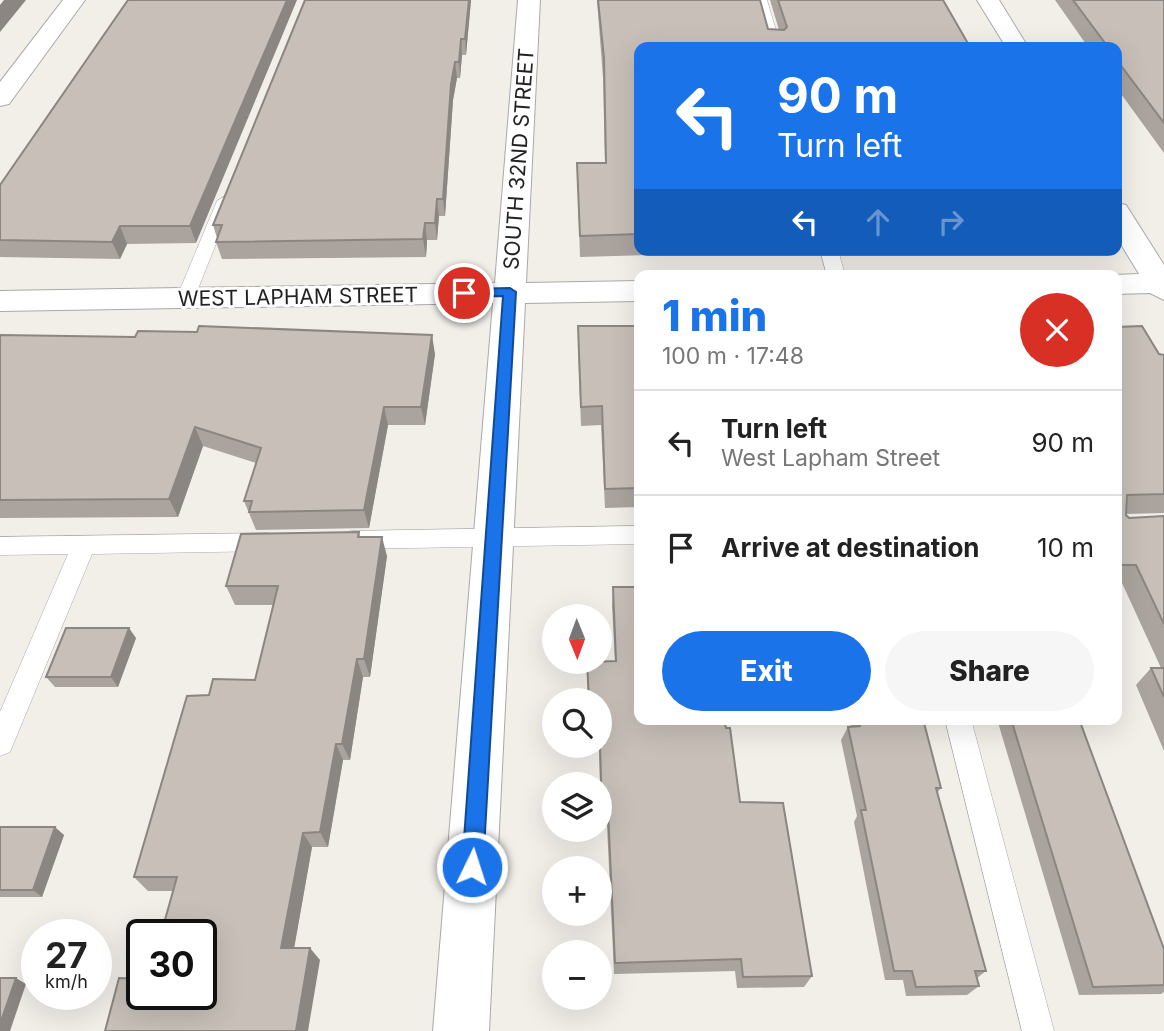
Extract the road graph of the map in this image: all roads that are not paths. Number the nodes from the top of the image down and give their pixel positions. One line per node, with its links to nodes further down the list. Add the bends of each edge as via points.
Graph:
1 (74, 0): 7 (street)
2 (530, 0): 13 (street, SOUTH 32ND STREET)
3 (761, 0): 5 (lane)
4 (988, 0): 6 (street)
5 (773, 42)
6 (1014, 42)
7 (0, 99)
8 (233, 180): 14 (lane)
9 (1122, 220): 11 (street)
10 (1122, 284): 11 (street)
11 (1163, 285)
12 (634, 291): 13 (street, WEST LAPHAM STREET)
13 (510, 292): 14 (street, WEST LAPHAM STREET); 17 (street, SOUTH 32ND STREET)
14 (185, 299): 15 (street, WEST LAPHAM STREET)
15 (0, 301)
16 (634, 535): 17 (lane)
17 (495, 538): 18 (lane); 24 (street, SOUTH 32ND STREET)
18 (326, 541)
19 (286, 542): 20 (lane)
20 (84, 545): 21 (lane); 23 (lane)
21 (0, 546)
22 (960, 725): 25 (lane)
23 (0, 743)
24 (461, 1031)
25 (1038, 1031)

